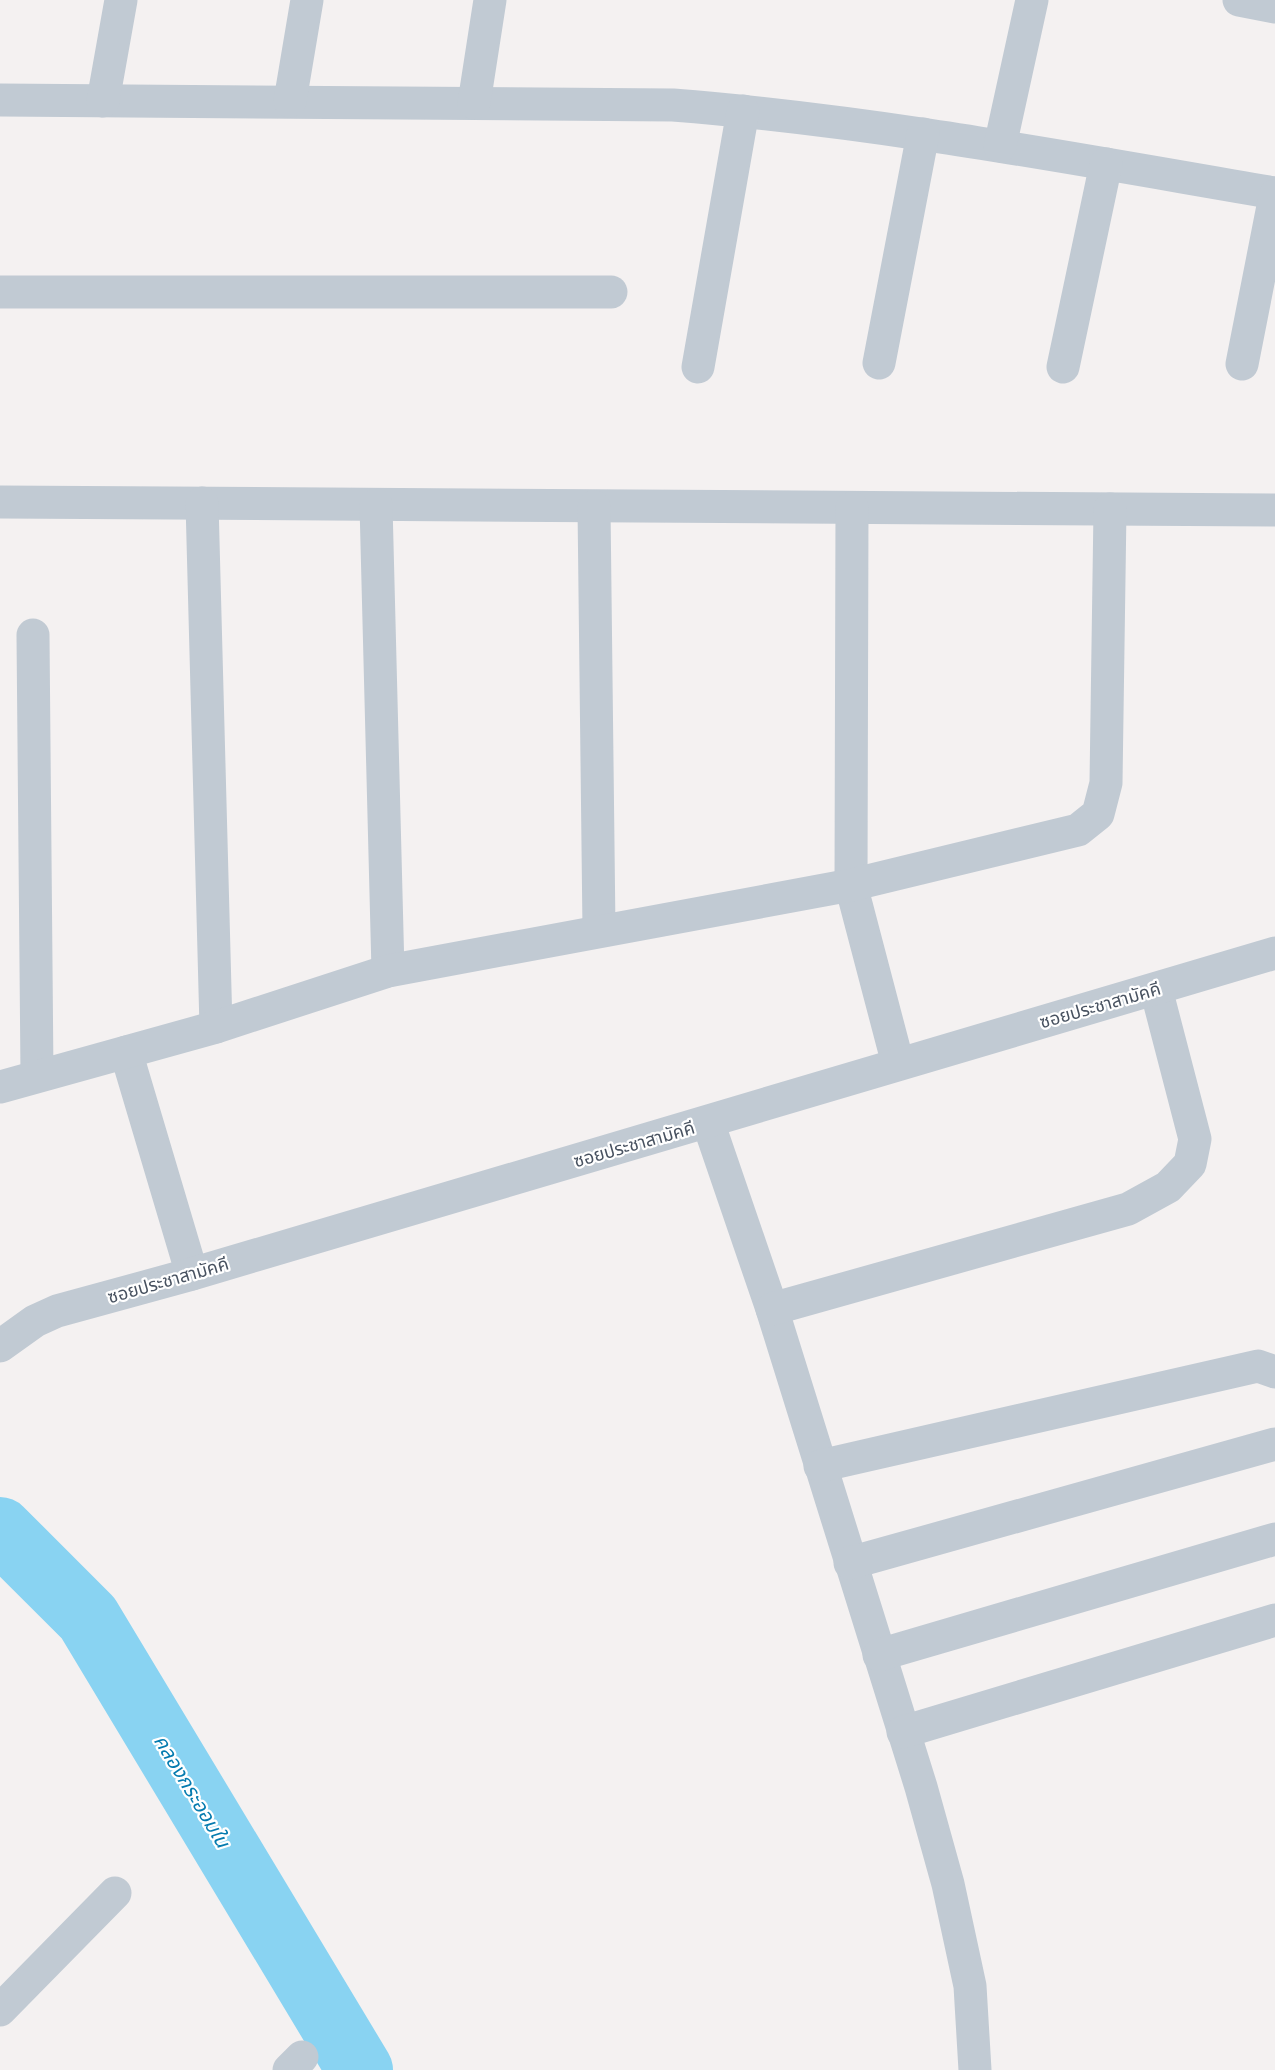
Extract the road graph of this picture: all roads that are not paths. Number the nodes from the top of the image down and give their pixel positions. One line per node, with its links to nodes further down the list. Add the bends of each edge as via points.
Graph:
1 (121, 0): 8 (street)
2 (307, 0): 9 (street)
3 (490, 0): 10 (street)
4 (1032, 0): 13 (street)
5 (1239, 0): 6 (street)
6 (1275, 7)
7 (0, 100): 8 (street)
8 (103, 100): 9 (street)
9 (290, 101): 10 (street)
10 (474, 103): 11 (street, via 674,105)
11 (742, 111): 12 (street); 20 (street)
12 (923, 134): 13 (street); 18 (street)
13 (1000, 146): 14 (street)
14 (1106, 164): 15 (street); 21 (street)
15 (1275, 194): 19 (street)
16 (0, 292): 17 (street)
17 (611, 292)
18 (879, 363)
19 (1242, 364)
20 (698, 367)
21 (1063, 367)
22 (0, 502): 23 (street)
23 (202, 503): 24 (street); 35 (street)
24 (376, 505): 25 (street); 33 (street)
25 (594, 507): 26 (street); 31 (street)
26 (852, 508): 27 (street); 30 (street)
27 (1110, 509): 28 (street); 30 (street, via 1106,783 1098,814 1078,830)
28 (1275, 510)
29 (33, 635): 38 (street)
30 (850, 885): 31 (street); 37 (street)
31 (599, 930): 33 (street)
32 (1275, 954): 34 (street, ซอยประชาสามัคคี)
33 (388, 971): 35 (street)
34 (1156, 989): 37 (street, ซอยประชาสามัคคี); 42 (street, via 1195,1139 1190,1164 1168,1187 1128,1209)
35 (216, 1027): 36 (street)
36 (126, 1052): 38 (street); 41 (street)
37 (898, 1064): 40 (street, ซอยประชาสามัคคี)
38 (37, 1076): 39 (street)
39 (0, 1087)
40 (708, 1122): 41 (street, ซอยประชาสามัคคี); 42 (street)
41 (192, 1274): 43 (street, ซอยประชาสามัคคี, via 57,1311)
42 (772, 1309): 46 (street)
43 (0, 1346)
44 (1275, 1372): 46 (street, via 1258,1366)
45 (1275, 1444): 48 (street)
46 (820, 1466): 48 (street)
47 (1275, 1539): 50 (street)
48 (850, 1563): 50 (street)
49 (1275, 1620): 51 (street)
50 (879, 1655): 51 (street)
51 (903, 1732): 54 (street, via 948,1884 970,1986)
52 (115, 1893): 53 (street)
53 (0, 2010)
54 (975, 2070)

